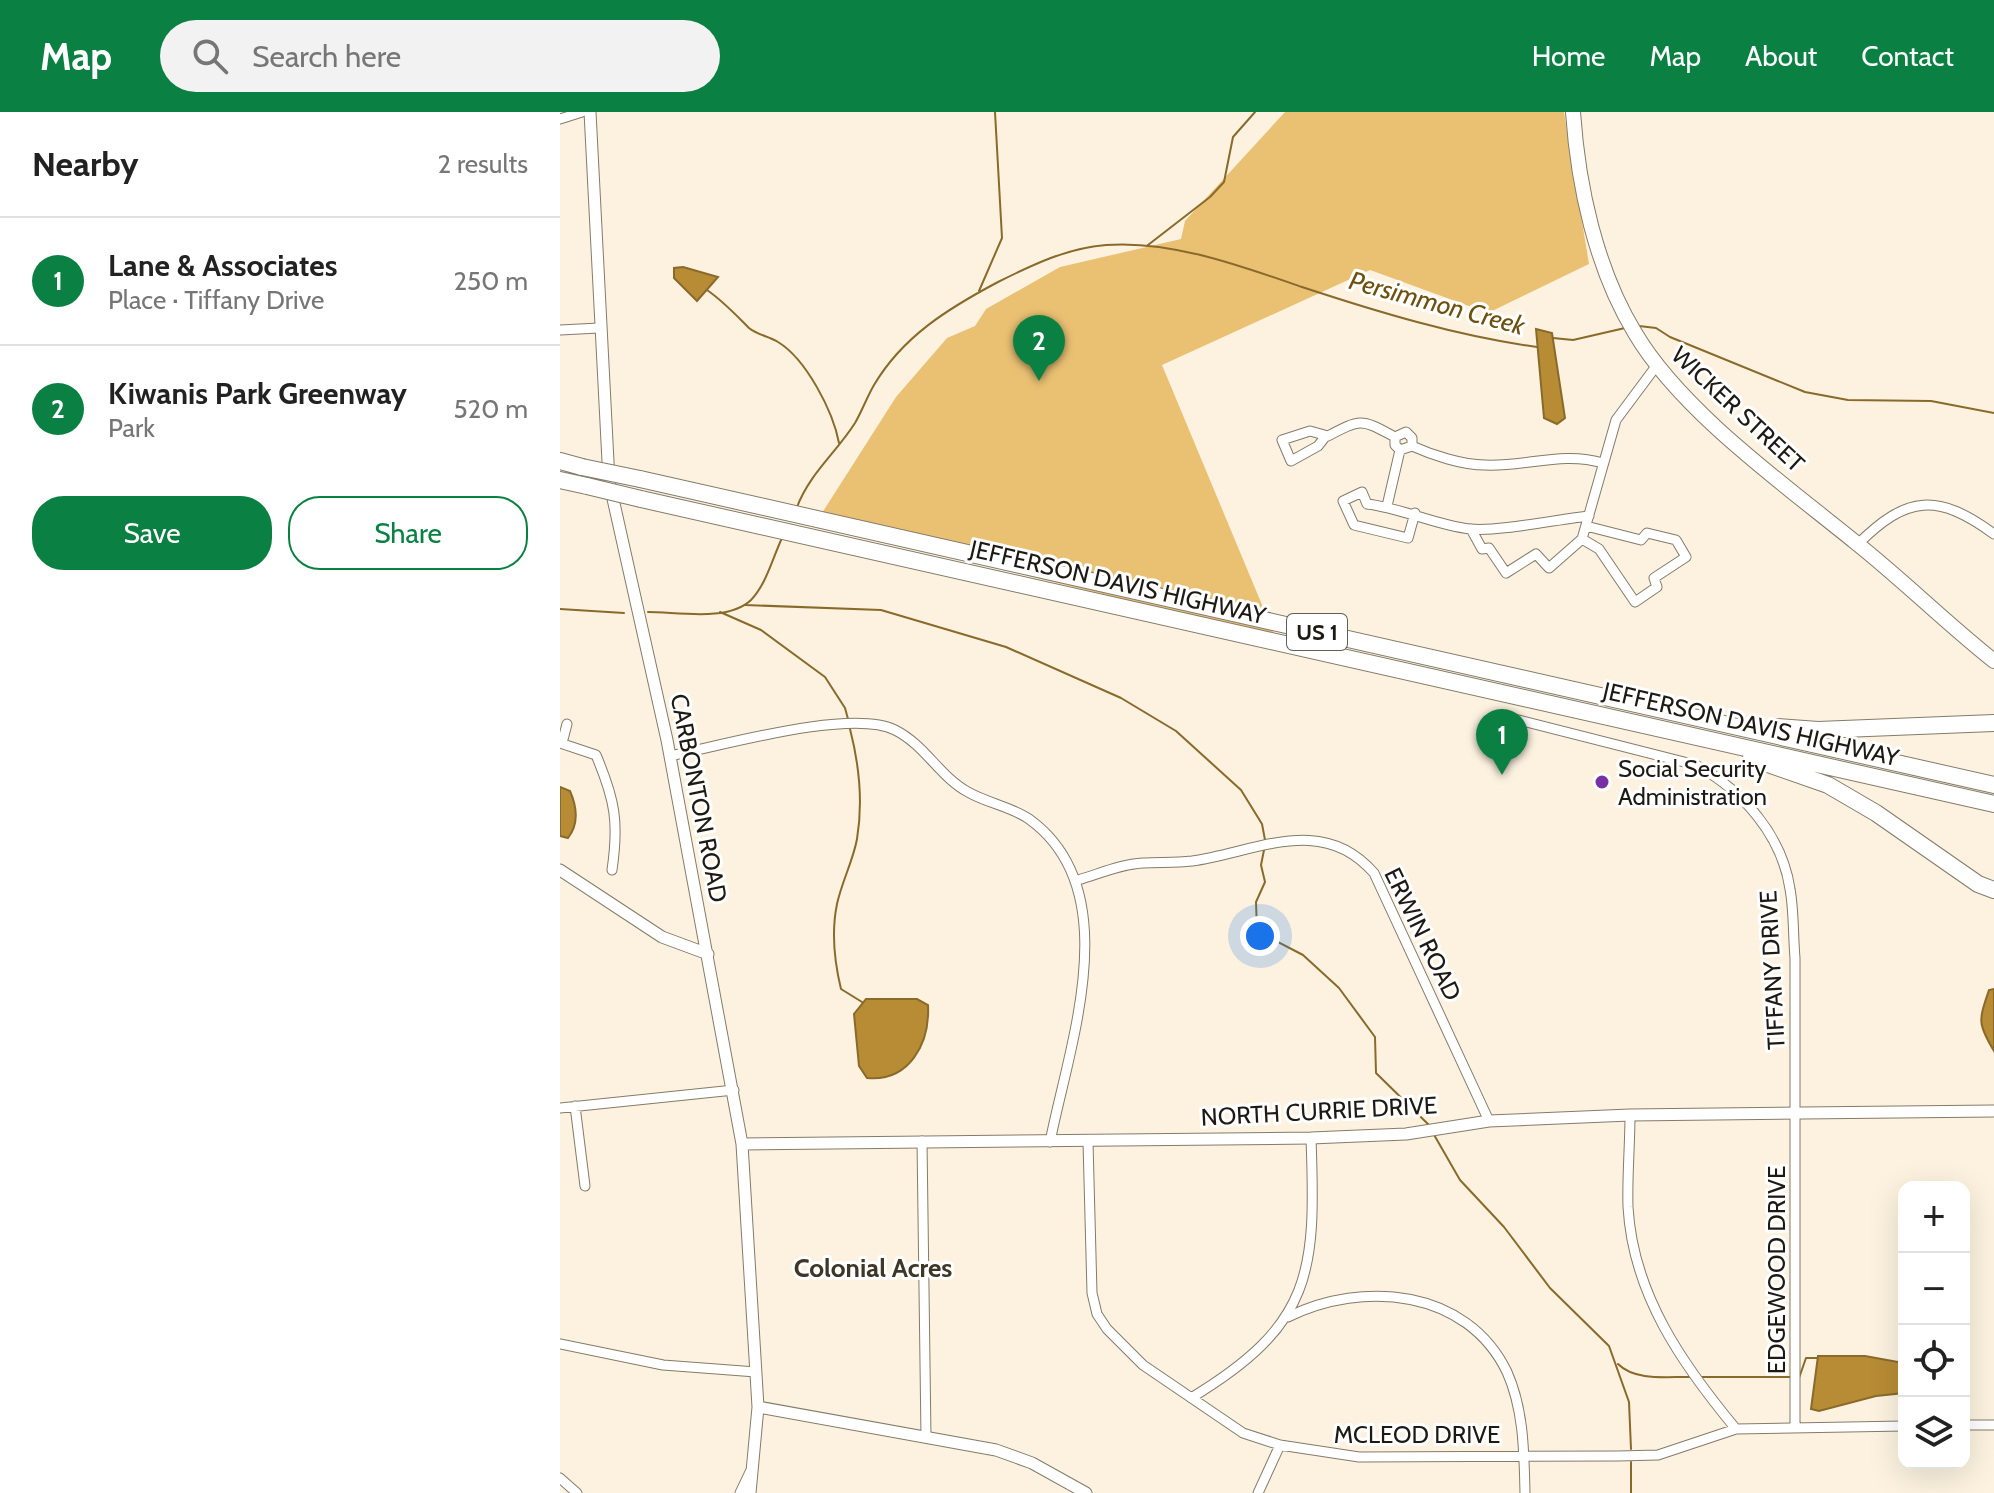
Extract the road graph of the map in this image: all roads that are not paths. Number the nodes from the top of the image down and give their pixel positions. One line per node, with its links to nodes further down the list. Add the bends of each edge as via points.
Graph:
1 (582, 112): 4 (street)
2 (590, 112): 5 (street, CARBONTON ROAD)
3 (1573, 112): 7 (main road, WICKER STREET, via 1581,183 1605,266 1634,332)
4 (560, 119)
5 (599, 328): 6 (street); 29 (street, CARBONTON ROAD, via 609,481)
6 (560, 330)
7 (1657, 365): 13 (street, via 1616,420); 21 (main road, WICKER STREET, via 1739,446)
8 (1325, 437): 9 (street, via 1365,421)
9 (1395, 437): 10 (street, via 1409,433); 11 (street)
10 (1412, 446): 11 (street); 13 (street, via 1484,465 1562,457)
11 (1400, 450): 15 (street)
12 (560, 461): 24 (highway, JEFFERSON DAVIS HIGHWAY / US 1, bridge)
13 (1603, 463): 17 (street)
14 (560, 480): 27 (highway, JEFFERSON DAVIS HIGHWAY / US 1, bridge)
15 (1387, 506): 16 (street); 16 (street, via 1367,504 1362,492 1343,501 1354,525 1408,538)
16 (1415, 513): 18 (street)
17 (1588, 521): 18 (street); 20 (street); 20 (street, via 1641,540 1647,533 1676,540 1686,557 1654,578 1657,587 1635,602 1599,549)
18 (1471, 529): 20 (street, via 1506,573 1536,554 1549,568)
19 (1994, 534): 21 (street, via 1965,515 1914,505 1887,517)
20 (1582, 539)
21 (1858, 544): 22 (main road, WICKER STREET)
22 (1994, 661)
23 (1511, 718): 41 (street, TIFFANY DRIVE, via 1696,765 1746,801 1774,842 1790,887)
24 (1702, 718): 25 (highway, via 1818,730); 30 (highway, JEFFERSON DAVIS HIGHWAY / US 1)
25 (1994, 723)
26 (567, 724): 28 (street)
27 (1674, 731): 31 (highway, JEFFERSON DAVIS HIGHWAY / US 1); 35 (highway, via 1828,785)
28 (561, 743): 33 (street, via 596,755 613,793 617,817)
29 (670, 756): 34 (street, via 832,722 891,728 917,742 965,791 1028,818 1059,848); 36 (street, CARBONTON ROAD)
30 (1994, 785)
31 (1994, 804)
32 (560, 870): 36 (street, via 662,937)
33 (612, 870)
34 (1078, 880): 43 (street, ERWIN ROAD, via 1120,867 1189,861 1283,839 1341,847 1358,855 1374,873); 46 (street, via 1083,990)
35 (1994, 890)
36 (708, 954): 37 (street, CARBONTON ROAD)
37 (734, 1090): 38 (street); 48 (street, CARBONTON ROAD)
38 (575, 1106): 39 (street); 49 (street)
39 (560, 1108)
40 (1994, 1111): 41 (street, NORTH CURRIE DRIVE)
41 (1797, 1112): 42 (street, NORTH CURRIE DRIVE); 58 (street, EDGEWOOD DRIVE)
42 (1630, 1115): 43 (street, NORTH CURRIE DRIVE); 59 (street, via 1628,1208 1640,1278 1662,1326)
43 (1489, 1121): 44 (street, NORTH CURRIE DRIVE, via 1406,1134)
44 (1311, 1138): 47 (street, NORTH CURRIE DRIVE); 50 (street, via 1311,1246)
45 (922, 1141): 46 (street, NORTH CURRIE DRIVE); 48 (street, NORTH CURRIE DRIVE); 60 (street)
46 (1050, 1142): 47 (street, NORTH CURRIE DRIVE)
47 (1088, 1142): 53 (street, MCLEOD DRIVE, via 1097,1314 1143,1365)
48 (742, 1144): 52 (street, CARBONTON ROAD)
49 (585, 1186)
50 (1288, 1317): 53 (street, via 1256,1352); 62 (street, via 1310,1306 1387,1295 1456,1315 1506,1371 1520,1414)
51 (560, 1344): 52 (street, via 663,1365)
52 (756, 1372): 54 (street, CARBONTON ROAD)
53 (1191, 1398): 61 (street, MCLEOD DRIVE, via 1243,1433)
54 (758, 1407): 60 (street); 63 (street, CARBONTON ROAD)
55 (1970, 1425): 56 (street)
56 (1994, 1425)
57 (1898, 1426): 58 (street, MCLEOD DRIVE)
58 (1795, 1428): 59 (street, MCLEOD DRIVE)
59 (1736, 1429): 62 (street, MCLEOD DRIVE, via 1658,1455)
60 (926, 1437): 68 (street, via 996,1450)
61 (1280, 1445): 62 (street, MCLEOD DRIVE, via 1359,1457); 69 (street)
62 (1524, 1454): 70 (street)
63 (754, 1462): 66 (street); 67 (street, CARBONTON ROAD)
64 (560, 1478): 65 (street)
65 (577, 1493)
66 (740, 1493)
67 (750, 1493)
68 (1086, 1493)
69 (1258, 1493)
70 (1525, 1493)

